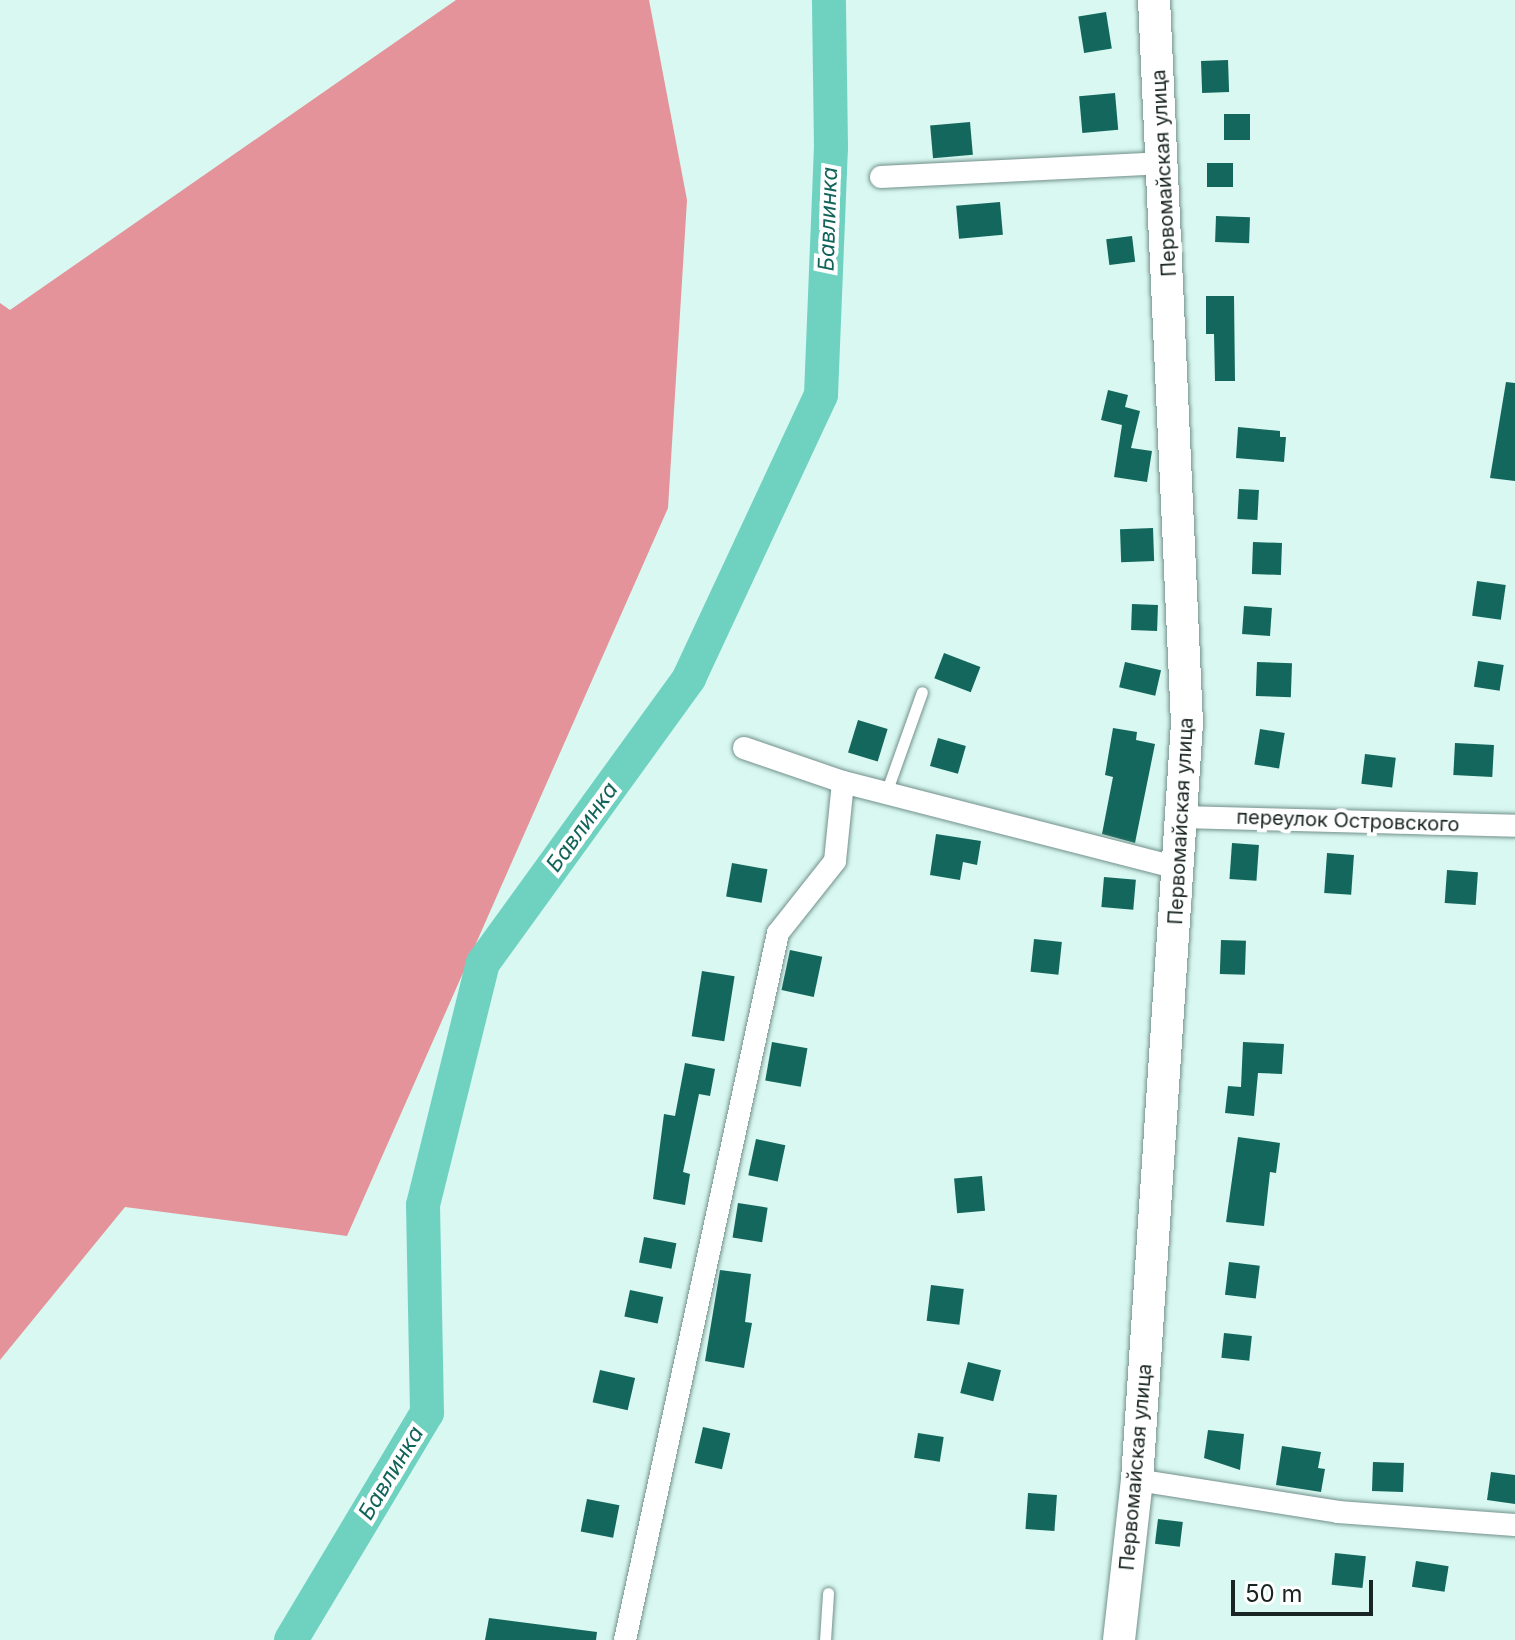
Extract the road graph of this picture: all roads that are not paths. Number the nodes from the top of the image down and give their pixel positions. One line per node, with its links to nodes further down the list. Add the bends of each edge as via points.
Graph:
1 (1154, 0): 2 (street, Первомайская улица)
2 (1165, 163): 3 (street); 8 (street, Первомайская улица, via 1187,723)
3 (881, 177)
4 (922, 692): 7 (lane)
5 (744, 748): 6 (street)
6 (843, 782): 7 (street); 14 (street, via 835,861 778,933)
7 (886, 793): 10 (street)
8 (1182, 817): 9 (street, переулок Островского); 10 (street, Первомайская улица)
9 (1515, 826)
10 (1181, 869): 11 (street, Первомайская улица)
11 (1137, 1480): 12 (street, via 1338,1512); 16 (street, Первомайская улица)
12 (1515, 1525)
13 (828, 1593): 15 (lane)
14 (625, 1640)
15 (825, 1640)
16 (1119, 1640)

